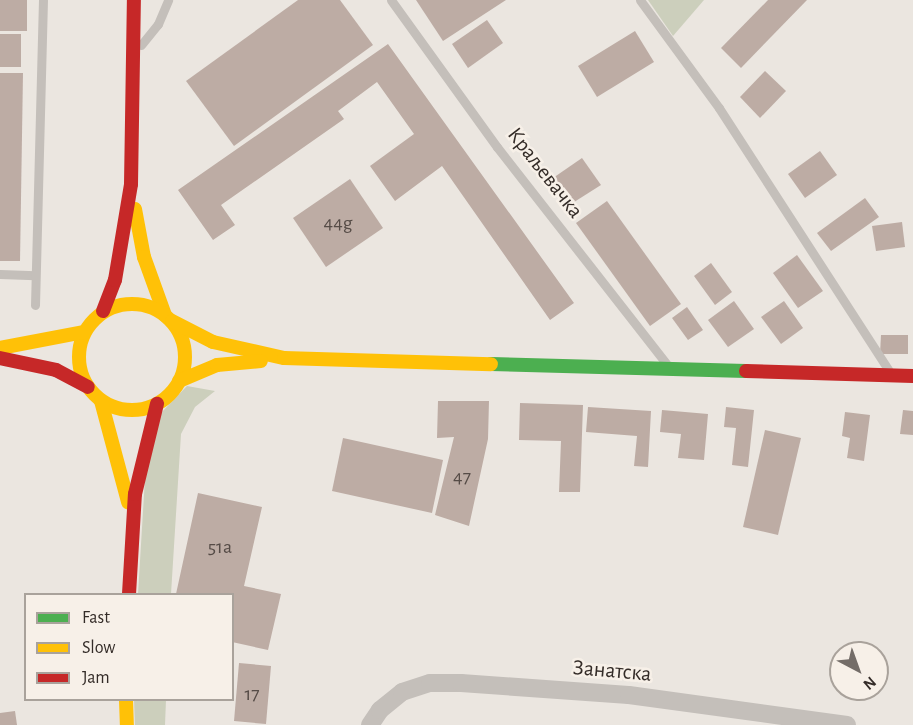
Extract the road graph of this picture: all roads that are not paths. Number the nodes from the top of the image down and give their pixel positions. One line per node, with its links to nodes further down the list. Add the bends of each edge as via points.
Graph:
1 (43, 0): 9 (lane)
2 (134, 0): 6 (main road)
3 (168, 0): 6 (lane, via 158,24)
4 (391, 0): 17 (lane, Краљевачка, via 497,147)
5 (640, 0): 18 (lane, via 719,108)
6 (132, 56): 7 (main road)
7 (131, 184): 11 (main road, via 115,280); 12 (main road, via 144,257)
8 (0, 274): 9 (lane)
9 (35, 275): 10 (lane)
10 (34, 305)
11 (103, 311): 12 (main road, via 120,304 139,304); 13 (main road)
12 (169, 318): 16 (main road, via 213,342); 20 (main road, via 184,347)
13 (84, 332): 14 (main road); 21 (main road, via 78,360)
14 (0, 348)
15 (0, 358): 21 (main road, via 56,370)
16 (284, 358): 17 (main road); 20 (main road, via 217,365)
17 (670, 368): 18 (main road)
18 (892, 376): 19 (main road)
19 (913, 376)
20 (179, 381): 23 (main road)
21 (88, 387): 22 (main road)
22 (101, 401): 23 (main road, via 129,410); 24 (main road)
23 (157, 404): 24 (main road, via 142,453)
24 (132, 518): 25 (main road)
25 (129, 593)
26 (126, 701): 28 (main road)
27 (375, 718): 29 (street, Занатска, via 412,687 461,683 629,695)
28 (127, 725)
29 (847, 725)

